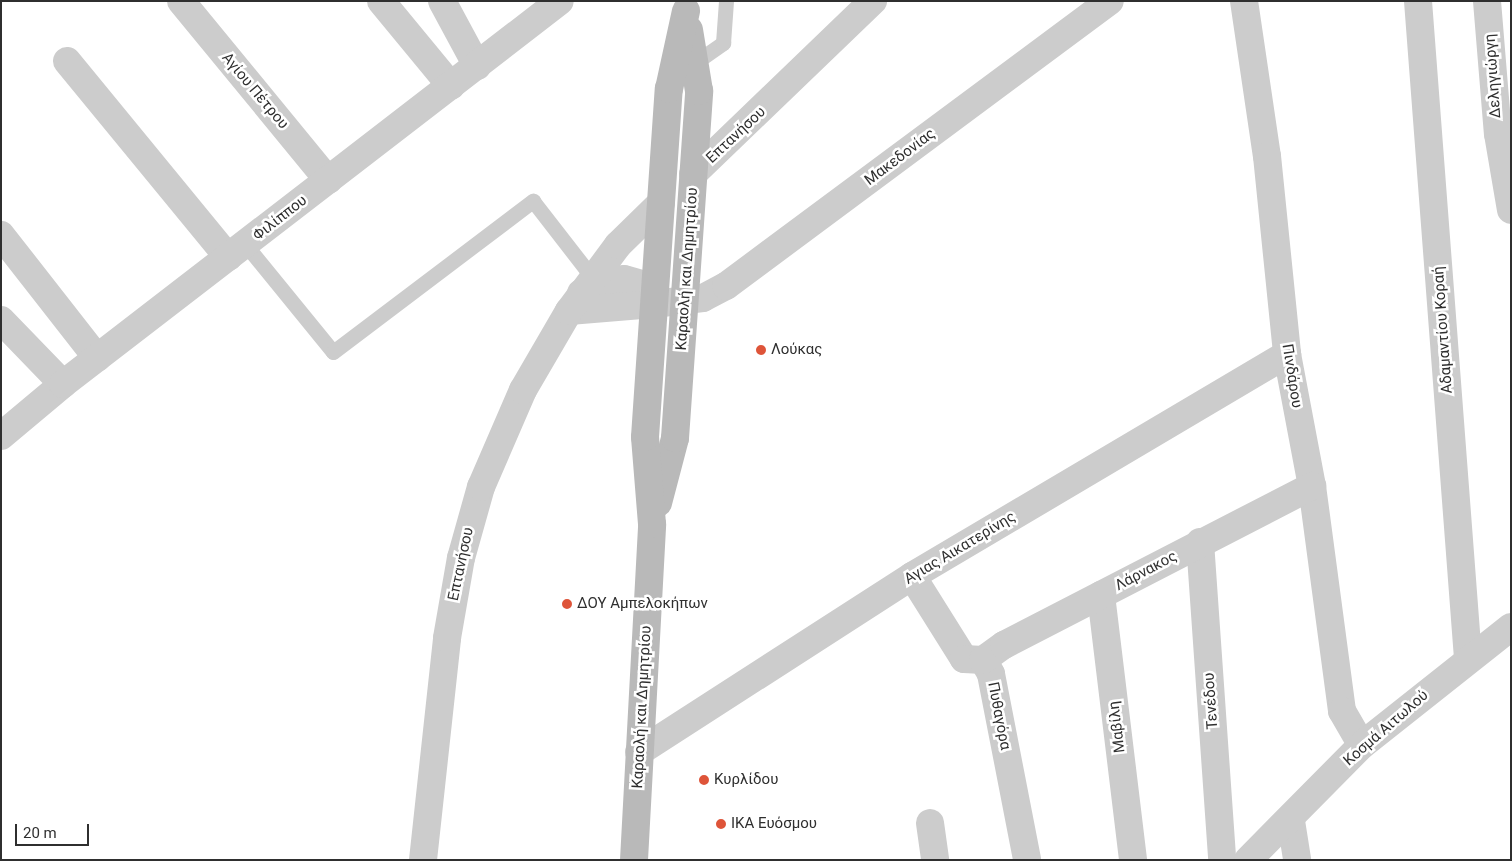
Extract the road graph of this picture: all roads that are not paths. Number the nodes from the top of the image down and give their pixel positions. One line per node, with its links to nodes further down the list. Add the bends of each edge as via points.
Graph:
1 (181, 1): 17 (street, Αγίου Πέτρου)
2 (382, 1): 15 (street)
3 (442, 1): 14 (street)
4 (560, 1): 14 (street, Φιλίππου)
5 (726, 1): 13 (lane, via 723,43)
6 (873, 1): 16 (street, Επτανήσου)
7 (1110, 1): 24 (street, Μακεδονίας, via 726,286 703,298)
8 (1244, 1): 26 (street, Πινδάρου, via 1267,156)
9 (1418, 1): 36 (street, Αδαμαντίου Κοραή)
10 (1487, 1): 19 (street, Δεληγιώργη, via 1498,134)
11 (686, 6): 13 (main road, Καραολή και Δημητρίου); 18 (main road, Καραολή και Δημητρίου, via 669,89)
12 (67, 61): 21 (street)
13 (693, 64): 16 (main road, Καραολή και Δημητρίου, via 699,91)
14 (476, 66): 15 (street, Φιλίππου)
15 (451, 86): 17 (street, Φιλίππου)
16 (693, 174): 18 (street, Επτανήσου); 24 (main road, Καραολή και Δημητρίου)
17 (328, 180): 21 (street, Φιλίππου)
18 (661, 203): 22 (street, Επτανήσου); 23 (main road, Καραολή και Δημητρίου)
19 (1511, 210)
20 (1, 235): 27 (street)
21 (237, 251): 22 (lane, via 333,352 533,201); 27 (street, Φιλίππου)
22 (581, 294): 23 (street); 42 (street, Επτανήσου, via 511,414 470,522 446,638)
23 (655, 296): 24 (street); 31 (main road, Καραολή και Δημητρίου, via 644,437)
24 (684, 301): 31 (main road, Καραολή και Δημητρίου, via 674,438)
25 (1, 320): 28 (street)
26 (1287, 354): 30 (street, Πινδάρου); 33 (street, Αγιας Αικατερίνης)
27 (97, 358): 28 (street, Φιλίππου)
28 (63, 384): 29 (street, Φιλίππου)
29 (1, 436)
30 (1312, 486): 32 (street, Λάρνακος); 38 (street, Πινδάρου, via 1342,711)
31 (652, 524): 39 (main road, Καραολή και Δημητρίου)
32 (1200, 542): 34 (street, Λάρνακος); 47 (street, Τενέδου)
33 (912, 576): 37 (street, via 964,659); 39 (street, Αγιας Αικατερίνης)
34 (1101, 595): 37 (street, Λάρνακος); 46 (street, Μαβίλη)
35 (1511, 627): 36 (street, Κοσμά Αιτωλού)
36 (1468, 658): 38 (street, Κοσμά Αιτωλού)
37 (983, 660): 45 (street, Πυθαγόρα, via 991,674)
38 (1362, 745): 40 (street, Κοσμά Αιτωλού)
39 (639, 752): 43 (main road, Καραολή και Δημητρίου)
40 (1291, 820): 48 (street, Κοσμά Αιτωλού); 49 (street)
41 (930, 823): 44 (street)
42 (423, 860)
43 (634, 860)
44 (935, 860)
45 (1027, 860)
46 (1133, 860)
47 (1222, 860)
48 (1248, 860)
49 (1297, 860)

